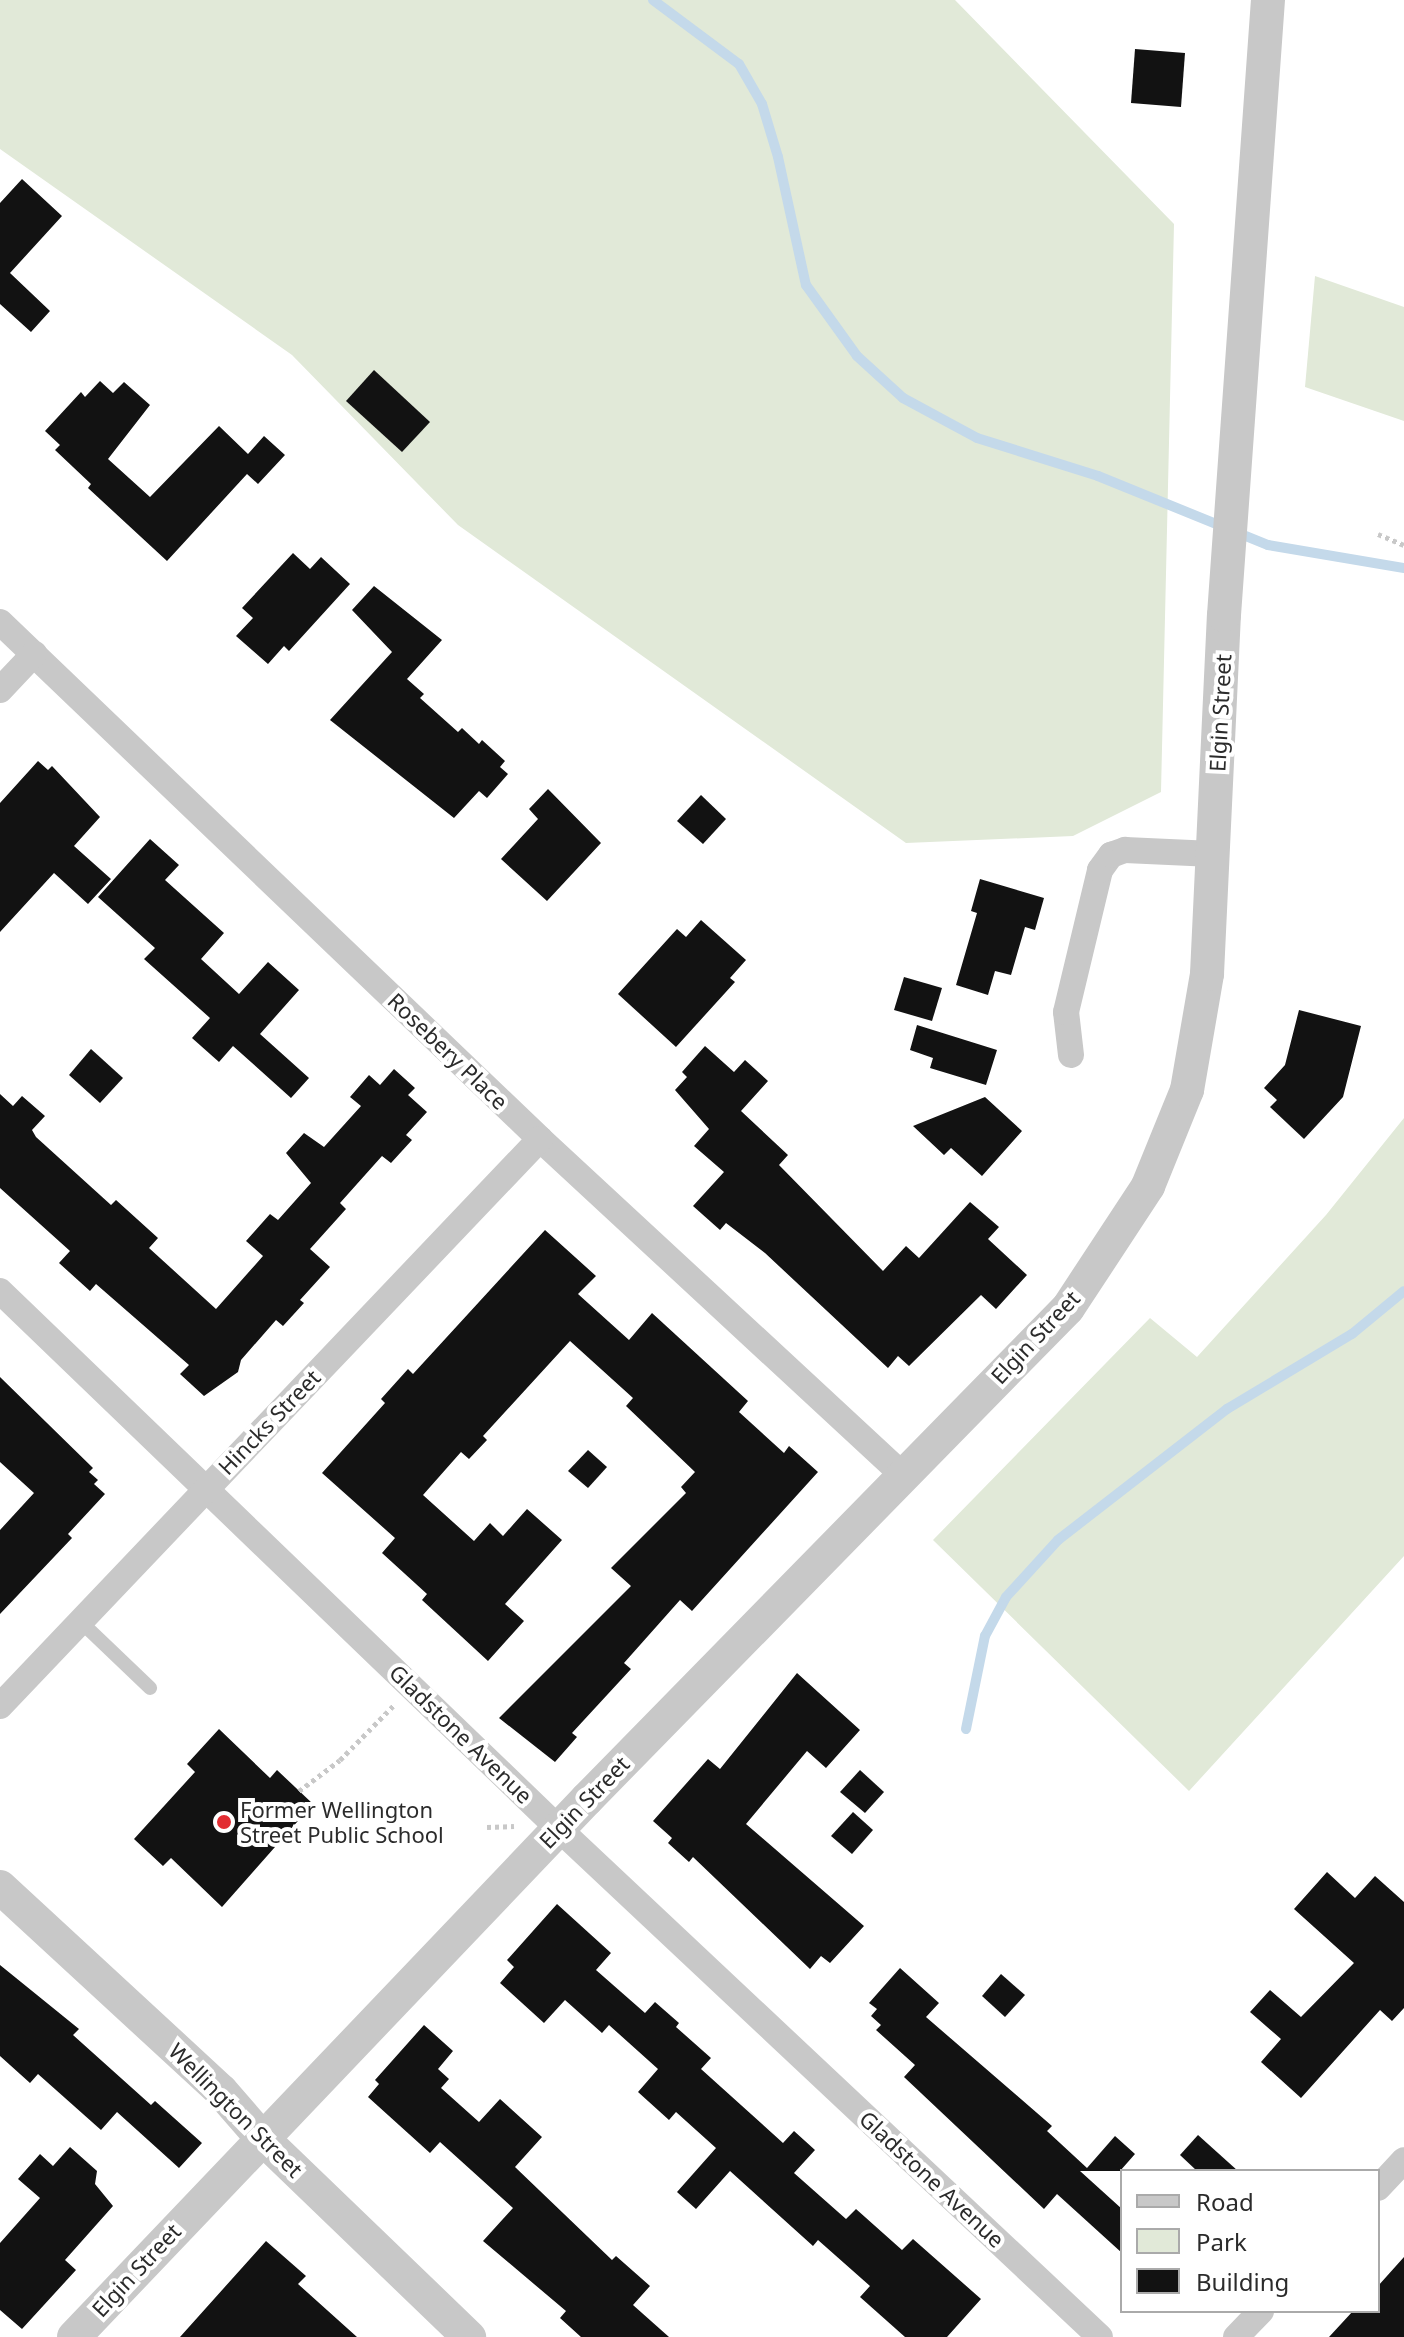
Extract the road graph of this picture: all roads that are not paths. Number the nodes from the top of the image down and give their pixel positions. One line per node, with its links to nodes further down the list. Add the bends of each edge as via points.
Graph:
1 (1268, 0): 5 (street, Elgin Street, via 1224,615)
2 (0, 622): 3 (street, Rosebery Place)
3 (34, 654): 4 (street); 7 (street, Rosebery Place)
4 (0, 690)
5 (1213, 854): 6 (street, via 1125,850 1111,855 1100,870 1066,1012); 9 (street, Elgin Street, via 1207,974 1195,1062 1148,1186 1068,1308)
6 (1071, 1055)
7 (540, 1139): 9 (street, Rosebery Place); 10 (street, Hincks Street)
8 (0, 1291): 10 (street, Gladstone Avenue)
9 (902, 1474): 14 (street, Elgin Street)
10 (207, 1487): 11 (street, Hincks Street); 14 (street, Gladstone Avenue)
11 (80, 1621): 12 (lane); 13 (street, Hincks Street)
12 (150, 1688)
13 (0, 1706)
14 (559, 1829): 16 (street, Elgin Street); 22 (street, Gladstone Avenue)
15 (0, 1887): 16 (street, Wellington Street, via 221,2091)
16 (261, 2137): 20 (street, Elgin Street); 21 (street, Wellington Street)
17 (1404, 2160): 18 (street)
18 (1380, 2186)
19 (1259, 2313): 23 (street)
20 (74, 2337)
21 (469, 2337)
22 (1100, 2337)
23 (1236, 2337)

